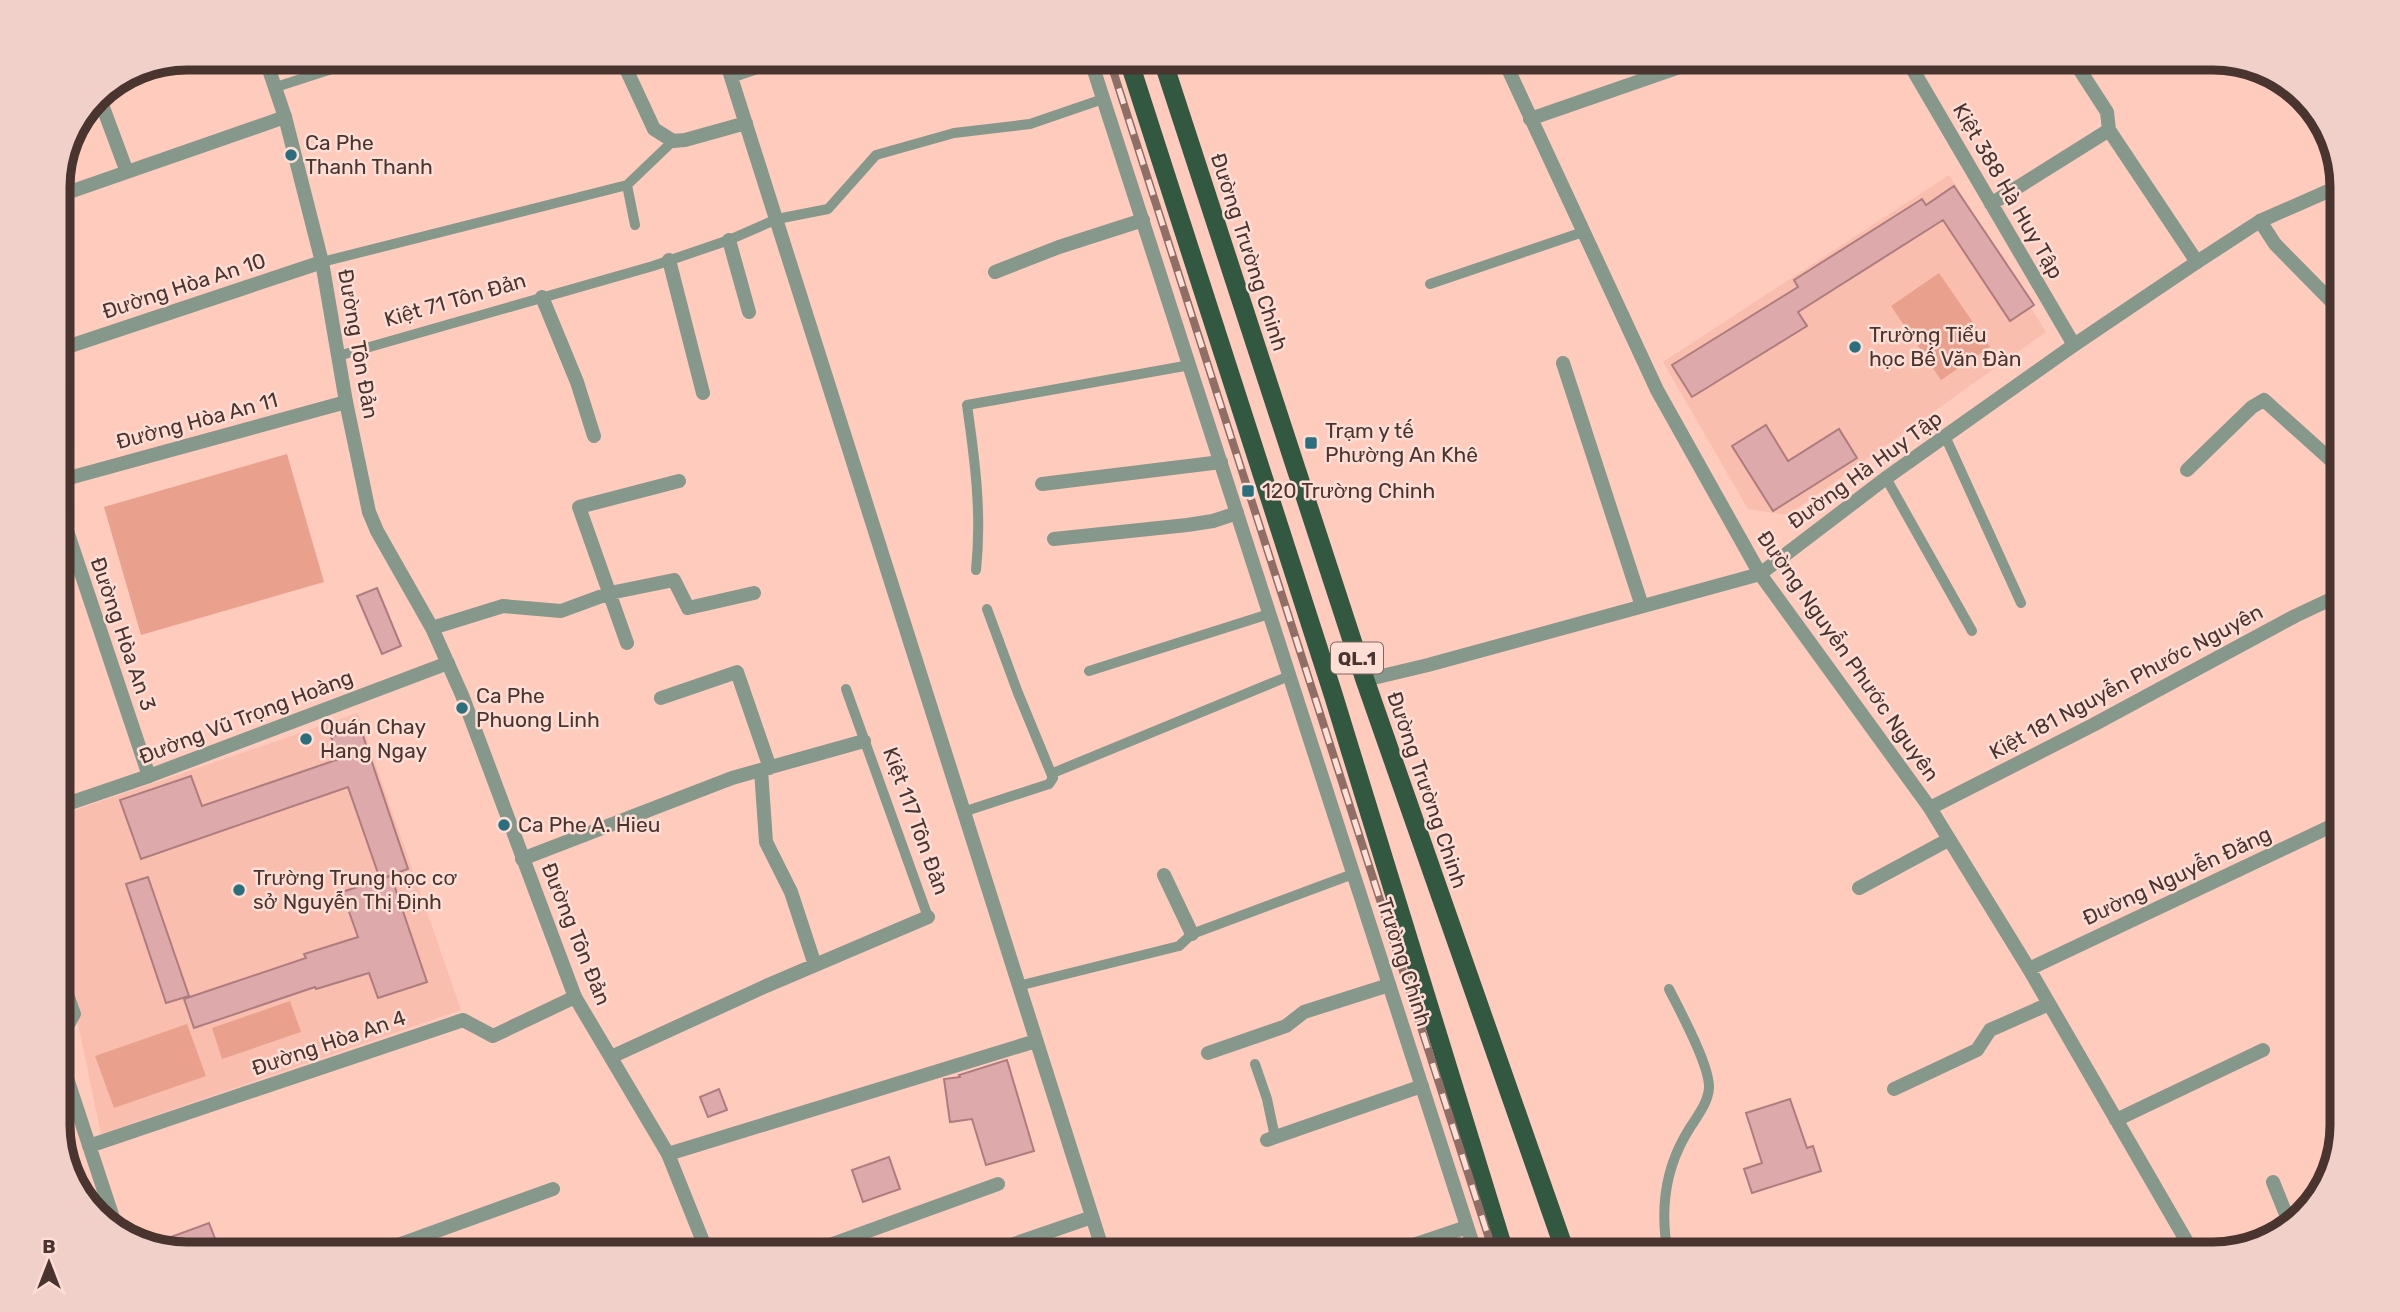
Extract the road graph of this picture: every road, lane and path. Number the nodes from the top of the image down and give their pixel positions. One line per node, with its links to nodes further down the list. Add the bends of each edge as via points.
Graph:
1 (270, 70): 14 (street, Đường Tôn Đản)
2 (329, 70): 14 (lane)
3 (627, 70): 21 (street, via 654,129)
4 (729, 70): 13 (street)
5 (748, 70): 13 (street)
6 (1094, 70): 15 (street)
7 (1133, 70): 128 (highway, QL.1)
8 (1166, 70): 75 (highway, Đường Trường Chinh / QL.1)
9 (1508, 70): 18 (street, Đường Nguyễn Phước Nguyên)
10 (1671, 70): 18 (street)
11 (1913, 70): 26 (street, Kiệt 388 Hà Huy Tập)
12 (2080, 70): 20 (street, via 2107,112)
13 (731, 76): 19 (street)
14 (276, 87): 17 (street, Đường Tôn Đản)
15 (1103, 99): 27 (lane, Kiệt 71 Tôn Đản, via 1030,124 954,133 876,155 828,209); 28 (street)
16 (103, 107): 22 (street)
17 (285, 117): 22 (street); 34 (street, Đường Tôn Đản)
18 (1530, 119): 31 (street, Đường Nguyễn Phước Nguyên)
19 (746, 123): 21 (street); 27 (street)
20 (2109, 130): 26 (street); 35 (street)
21 (673, 141): 23 (lane)
22 (127, 172): 25 (street)
23 (627, 185): 30 (lane); 34 (lane)
24 (2330, 190): 29 (street, Đường Hà Huy Tập)
25 (70, 192)
26 (1991, 204): 42 (street, Kiệt 388 Hà Huy Tập)
27 (776, 219): 32 (lane, Kiệt 71 Tôn Đản); 84 (street)
28 (1143, 220): 36 (street); 45 (street)
29 (2260, 221): 35 (street, Đường Hà Huy Tập); 39 (street, via 2275,244)
30 (635, 225)
31 (1583, 232): 37 (lane); 61 (street, Đường Nguyễn Phước Nguyên, via 1657,390)
32 (729, 240): 33 (lane, Kiệt 71 Tôn Đản); 40 (street)
33 (669, 260): 38 (lane, Kiệt 71 Tôn Đản); 46 (street)
34 (322, 262): 41 (street, Đường Hòa An 10); 43 (street, Đường Tôn Đản)
35 (2197, 262): 42 (street, Đường Hà Huy Tập)
36 (995, 272)
37 (1430, 284)
38 (542, 297): 43 (lane, Kiệt 71 Tôn Đản); 48 (street, Kiệt 71 Tôn Đản)
39 (2330, 300)
40 (749, 312)
41 (70, 345)
42 (2074, 345): 49 (street, Đường Hà Huy Tập)
43 (338, 356): 47 (street, Đường Tôn Đản)
44 (1563, 363): 66 (street)
45 (1190, 365): 51 (street); 60 (lane, via 967,405 978,484)
46 (703, 393)
47 (346, 402): 53 (street, Đường Hòa An 11); 69 (street, Đường Tôn Đản, via 369,512)
48 (594, 436)
49 (1945, 436): 54 (street, Đường Hà Huy Tập); 65 (lane)
50 (2330, 459): 52 (street, via 2264,400)
51 (1221, 462): 56 (street); 57 (street)
52 (2187, 470)
53 (70, 478)
54 (1886, 478): 61 (street, Đường Hà Huy Tập); 70 (lane)
55 (679, 481): 62 (street, via 579,507)
56 (1042, 484)
57 (1237, 513): 58 (street, via 1187,525); 68 (street)
58 (1054, 539)
59 (70, 540): 81 (street, Đường Hòa An 3)
60 (976, 570)
61 (1760, 574): 66 (street, Đường Hà Huy Tập); 83 (street, Đường Nguyễn Phước Nguyên)
62 (610, 593): 63 (street, via 674,580 688,608); 69 (street, via 561,611 503,606); 71 (street)
63 (754, 593)
64 (2330, 600): 83 (street, Kiệt 181 Nguyễn Phước Nguyên)
65 (2021, 603)
66 (1642, 606): 75 (street, Đường Hà Huy Tập)
67 (987, 609): 80 (lane)
68 (1269, 614): 73 (lane); 74 (street)
69 (432, 628): 72 (street, Đường Tôn Đản)
70 (1972, 631)
71 (627, 643)
72 (448, 663): 81 (street, Đường Vũ Trọng Hoàng); 87 (street, Đường Tôn Đản)
73 (1089, 671)
74 (1290, 679): 80 (lane); 88 (street, Trường Chinh)
75 (1364, 680): 129 (highway, Đường Trường Chinh / QL.1)
76 (846, 688): 78 (lane, Kiệt 117 Tôn Đản)
77 (661, 698): 79 (street, via 737,672)
78 (864, 741): 79 (street, Kiệt 117 Tôn Đản); 91 (lane, Kiệt 117 Tôn Đản)
79 (765, 769): 87 (street, Kiệt 117 Tôn Đản); 93 (street, via 766,842 792,892)
80 (1052, 773): 84 (lane, via 1049,785)
81 (149, 776): 82 (street, Đường Vũ Trọng Hoàng)
82 (70, 803)
83 (1930, 808): 86 (street, Đường Nguyễn Phước Nguyên)
84 (964, 812): 96 (street)
85 (2330, 827): 94 (street, Đường Nguyễn Đăng)
86 (1948, 840): 90 (street); 94 (street, Đường Nguyễn Phước Nguyên)
87 (522, 859): 99 (street, Đường Tôn Đản)
88 (1353, 874): 92 (lane); 95 (street, Trường Chinh)
89 (1164, 875): 92 (street)
90 (1859, 888)
91 (928, 917): 93 (street)
92 (1192, 934): 96 (lane, via 1179,946)
93 (815, 965): 105 (street)
94 (2029, 969): 100 (street, Đường Nguyễn Phước Nguyên)
95 (1389, 985): 104 (street, via 1304,1012 1286,1026); 107 (street, Trường Chinh)
96 (1018, 986): 102 (street)
97 (1670, 989): 130 (lane, via 1709,1088 1668,1177 1663,1202)
98 (70, 997): 101 (lane, via 76,1014)
99 (575, 997): 105 (street, Đường Tôn Đản); 112 (street, Đường Hòa An 4, via 493,1036 463,1020)
100 (2049, 1004): 109 (street, via 1990,1030 1977,1050); 110 (street, Đường Nguyễn Phước Nguyên)
101 (70, 1026)
102 (1036, 1041): 113 (street); 119 (street)
103 (2263, 1050): 110 (street)
104 (1208, 1053)
105 (611, 1056): 113 (street, Đường Tôn Đản)
106 (1255, 1064): 111 (lane, via 1267,1099)
107 (1422, 1086): 111 (street); 120 (street, Trường Chinh)
108 (70, 1087): 112 (street)
109 (1894, 1089)
110 (2116, 1120): 131 (street, Đường Nguyễn Phước Nguyên)
111 (1271, 1139)
112 (89, 1146): 117 (street)
113 (668, 1154): 122 (street, Đường Tôn Đản)
114 (2273, 1182): 118 (street)
115 (999, 1184): 123 (street)
116 (552, 1189): 121 (street)
117 (112, 1214)
118 (2287, 1216)
119 (1092, 1217): 124 (street); 125 (street)
120 (1467, 1227): 126 (street); 127 (street, Trường Chinh)
121 (406, 1242)
122 (703, 1242)
123 (838, 1242)
124 (1020, 1242)
125 (1100, 1242)
126 (1423, 1242)
127 (1472, 1242)
128 (1502, 1242)
129 (1562, 1242)
130 (1666, 1242)
131 (2187, 1242)

